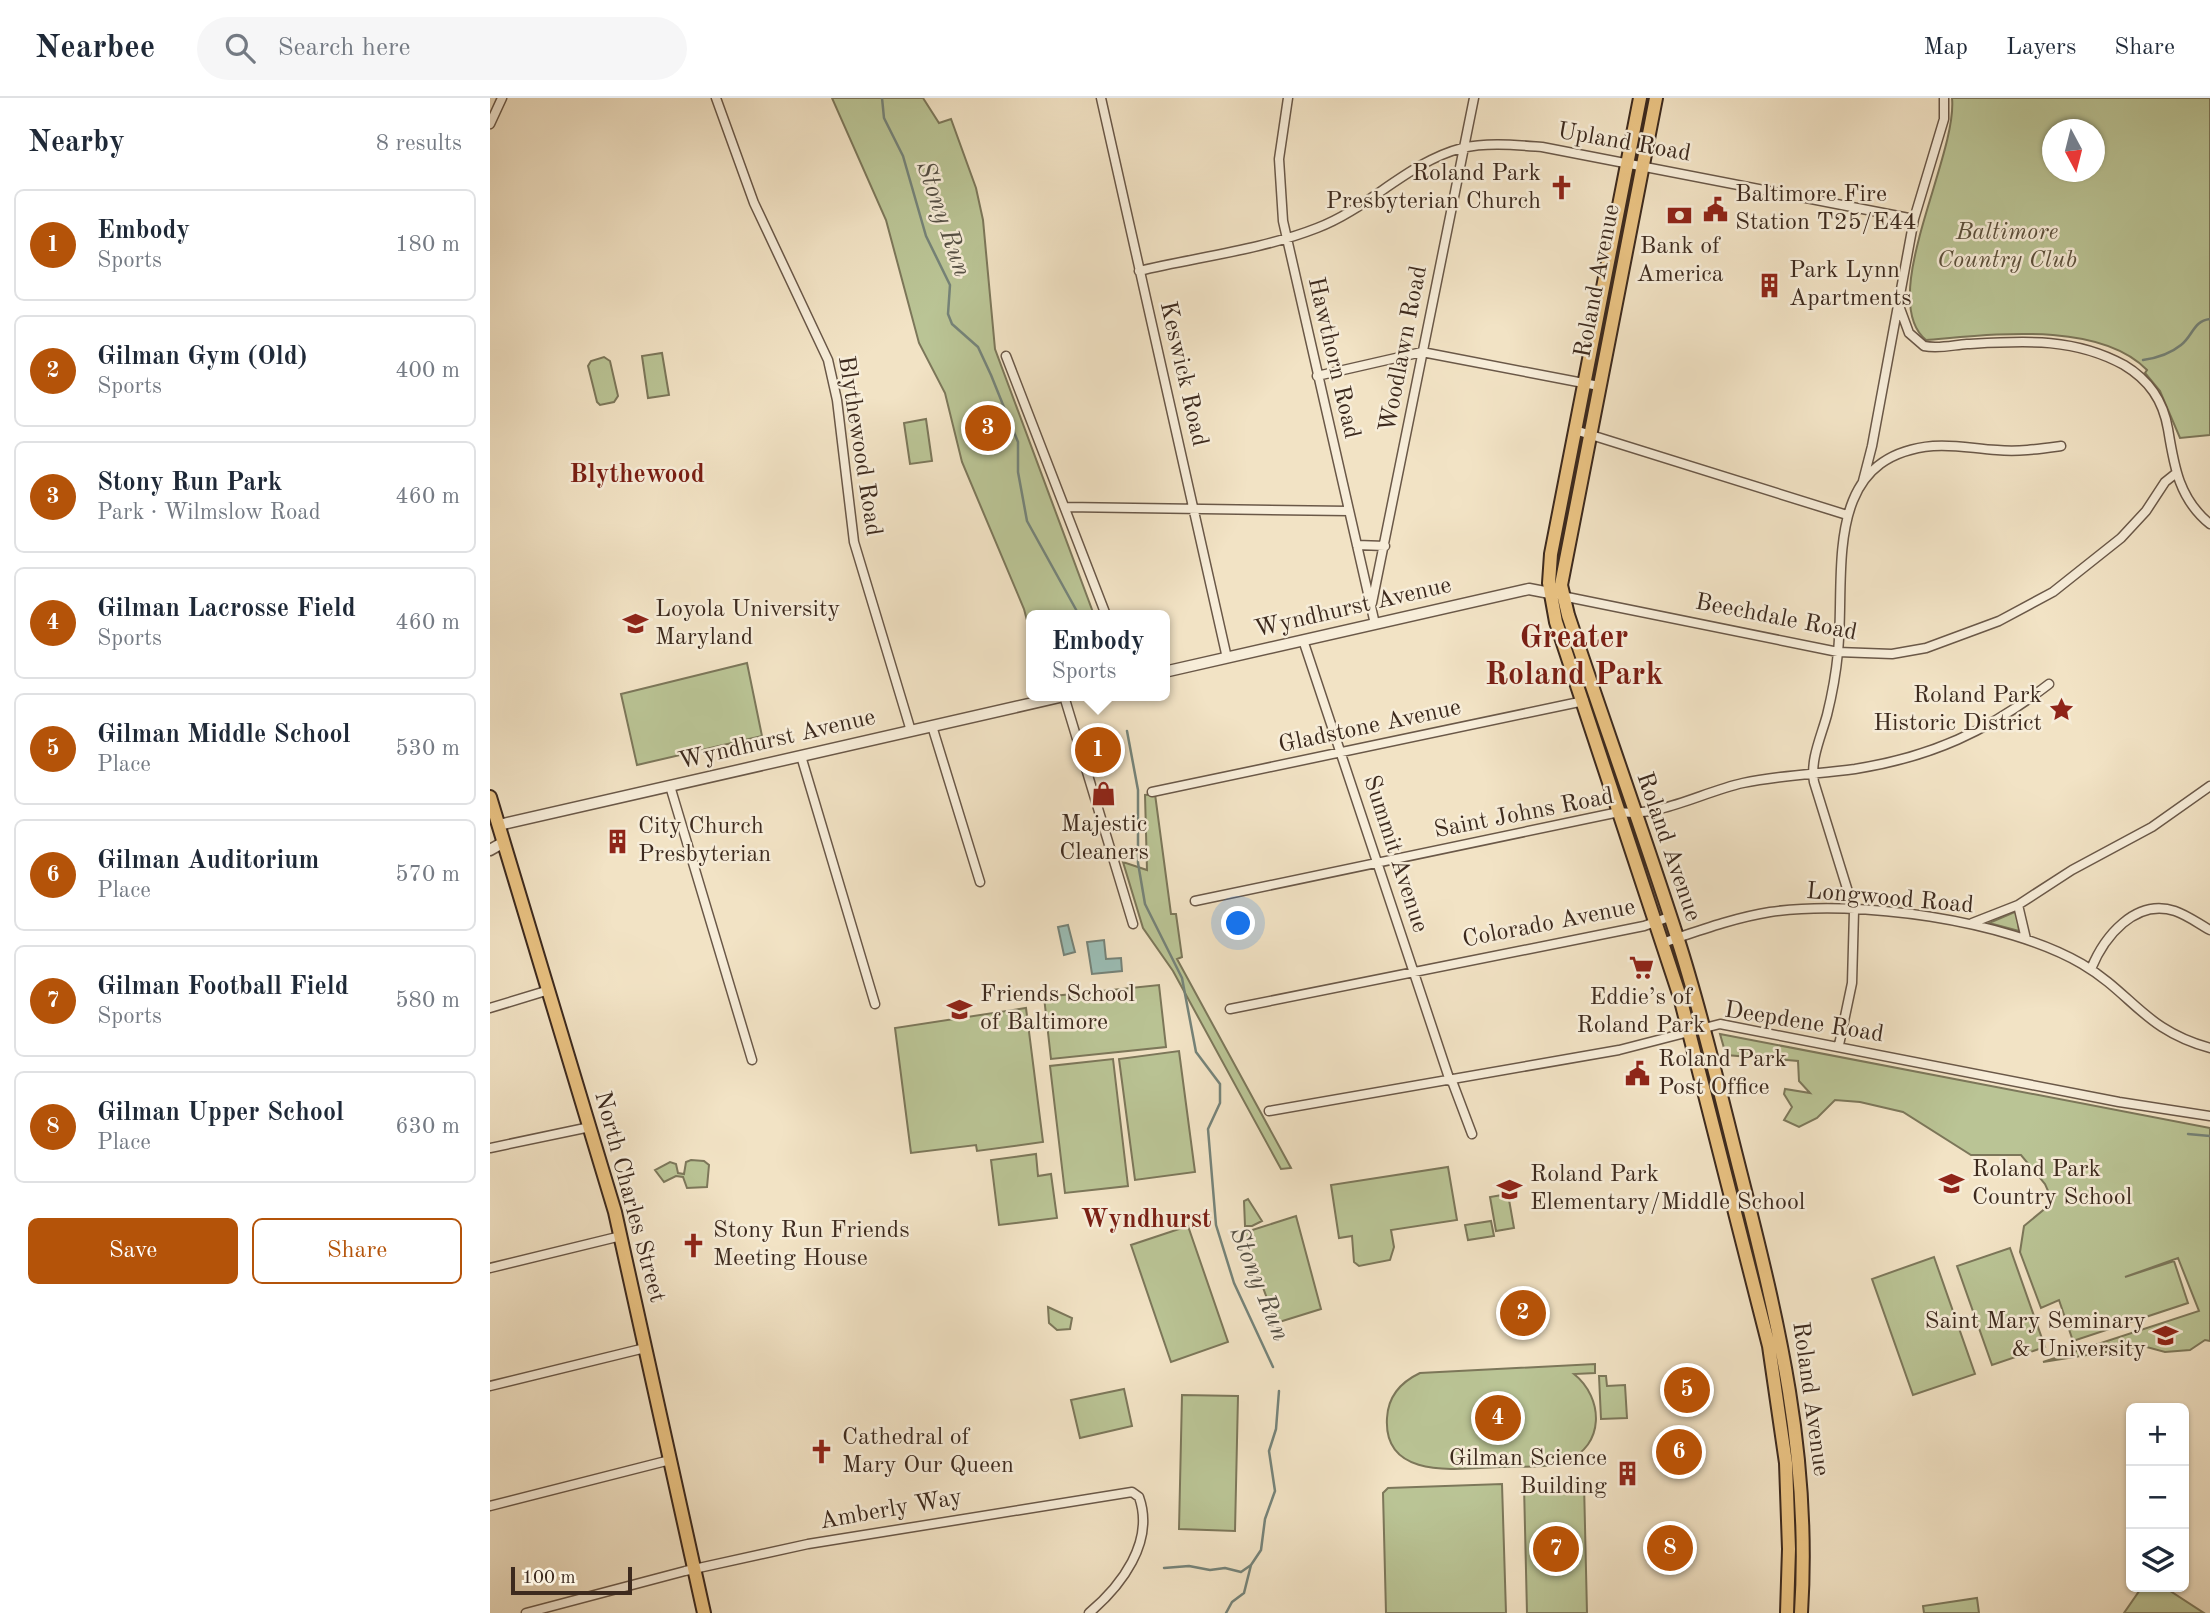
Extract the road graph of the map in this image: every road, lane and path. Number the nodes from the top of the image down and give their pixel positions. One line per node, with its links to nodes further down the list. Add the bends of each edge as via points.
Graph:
1 (502, 98): 9 (street)
2 (716, 98): 52 (street, Blythewood Road, via 754,203 828,360 854,542)
3 (1101, 98): 15 (street, Keswick Road)
4 (1288, 98): 14 (street, Hawthorn Road, via 1278,174)
5 (1474, 98): 10 (street, Woodlawn Road)
6 (1640, 98): 11 (main road, Roland Avenue)
7 (1656, 98): 12 (main road, Roland Avenue)
8 (1944, 98): 13 (street, via 1944,119)
9 (490, 124)
10 (1464, 148): 11 (street, Upland Road, via 1542,147); 14 (street, Upland Road, via 1425,165 1338,219); 19 (street, Woodlawn Road)
11 (1628, 162): 12 (street, Upland Road); 22 (main road, Roland Avenue)
12 (1643, 165): 13 (street, Upland Road); 23 (main road, Roland Avenue)
13 (1914, 219): 16 (street)
14 (1286, 238): 15 (street, Upland Road); 21 (street, Hawthorn Road)
15 (1139, 271): 32 (street, Keswick Road)
16 (1898, 303): 17 (street); 18 (street)
17 (1909, 332): 18 (street); 29 (street, via 1928,347 2053,342 2081,346 2112,359 2139,375 2158,397)
18 (1892, 333): 26 (street)
19 (1423, 352): 21 (street); 22 (street); 37 (street, Woodlawn Road)
20 (1006, 356): 31 (street)
21 (1317, 376): 33 (street, Hawthorn Road)
22 (1584, 383): 23 (street); 24 (main road, Roland Avenue)
23 (1599, 386): 25 (main road, Roland Avenue)
24 (1575, 430): 25 (street); 38 (main road, Roland Avenue, via 1551,554)
25 (1590, 434): 34 (street); 38 (main road, Roland Avenue)
26 (1872, 446): 28 (street); 30 (street)
27 (2061, 446): 28 (street, via 2019,451 1934,446)
28 (1893, 457): 30 (street)
29 (2175, 474): 35 (street, via 2190,502); 43 (street, Beechdale Road, via 2104,555 2028,607 1926,648 1892,654)
30 (1863, 482): 34 (street)
31 (1065, 507): 32 (street); 40 (street)
32 (1194, 508): 33 (street); 44 (street, Keswick Road)
33 (1349, 511): 36 (street, Hawthorn Road)
34 (1847, 515): 43 (street, via 1839,578)
35 (2210, 524)
36 (1357, 545): 37 (street); 39 (street, Hawthorn Road)
37 (1385, 546): 39 (street, Woodlawn Road)
38 (1556, 594): 41 (street, Wyndhurst Avenue, via 1529,589); 43 (street, Beechdale Road); 47 (main road, Roland Avenue); 50 (main road, Roland Avenue, via 1556,622)
39 (1371, 608): 41 (street, Hawthorn Road)
40 (1104, 610)
41 (1375, 624): 42 (street, Wyndhurst Avenue)
42 (1303, 640): 44 (street, Wyndhurst Avenue); 53 (street, Summit Avenue)
43 (1838, 652): 55 (street)
44 (1227, 658): 45 (street, Wyndhurst Avenue)
45 (1170, 671)
46 (2049, 684): 55 (street, Saint Johns Road, via 2011,713 1962,739 1895,761)
47 (1596, 699): 50 (street, Gladstone Avenue); 61 (main road, Roland Avenue)
48 (1042, 701): 51 (street, Wyndhurst Avenue)
49 (1066, 701): 73 (street)
50 (1581, 702): 53 (street, Gladstone Avenue); 60 (main road, Roland Avenue)
51 (932, 726): 52 (street, Wyndhurst Avenue); 66 (street)
52 (911, 731): 54 (street, Wyndhurst Avenue)
53 (1341, 750): 58 (street, Gladstone Avenue); 65 (street, Summit Avenue)
54 (801, 756): 57 (street, Wyndhurst Avenue); 81 (street)
55 (1812, 773): 61 (street, Saint Johns Road, via 1743,783); 69 (street)
56 (2210, 785): 68 (street, via 2166,818)
57 (670, 786): 62 (street, Wyndhurst Avenue); 88 (street)
58 (1152, 792)
59 (490, 797): 62 (main road, North Charles Street)
60 (1619, 812): 61 (street, Saint Johns Road); 65 (street, Saint Johns Road); 71 (main road, Roland Avenue)
61 (1634, 814): 70 (main road, Roland Avenue)
62 (499, 825): 63 (main road, North Charles Street)
63 (504, 842): 64 (street); 80 (main road, North Charles Street)
64 (490, 850)
65 (1378, 862): 67 (street, Saint Johns Road); 79 (street, Summit Avenue)
66 (980, 882)
67 (1195, 901)
68 (2018, 905): 72 (street); 76 (street)
69 (1854, 911): 72 (street, Longwood Road); 75 (street, Longwood Road, via 1772,912); 86 (street, via 1852,983)
70 (1669, 917): 71 (street, Colorado Avenue); 75 (main road, Roland Avenue)
71 (1655, 922): 77 (main road, Roland Avenue); 79 (street, Colorado Avenue)
72 (1972, 923): 76 (street, Longwood Road)
73 (1133, 924)
74 (2210, 930): 78 (street, via 2174,911 2145,912 2119,926)
75 (1677, 938): 77 (street, Longwood Road); 84 (main road, Roland Avenue)
76 (2026, 939): 78 (street, Longwood Road)
77 (1662, 943): 85 (main road, Roland Avenue)
78 (2091, 969): 87 (street, Longwood Road, via 2159,1027)
79 (1414, 971): 83 (street, Colorado Avenue); 89 (street, Summit Avenue)
80 (549, 990): 82 (street); 92 (main road, North Charles Street)
81 (875, 1004)
82 (490, 1008)
83 (1230, 1009)
84 (1703, 1030): 85 (street, Deepdene Road); 86 (street, Deepdene Road, via 1720,1024); 106 (main road, Roland Avenue, via 1773,1301 1792,1394 1803,1510)
85 (1690, 1034): 89 (street, Deepdene Road); 105 (main road, Roland Avenue, via 1774,1371 1788,1496)
86 (1839, 1045): 91 (street, Deepdene Road)
87 (2210, 1048)
88 (752, 1060)
89 (1451, 1081): 90 (street, Deepdene Road); 93 (street, Summit Avenue)
90 (1269, 1111)
91 (2210, 1116)
92 (590, 1127): 94 (street); 95 (main road, North Charles Street)
93 (1472, 1134)
94 (490, 1148)
95 (621, 1236): 96 (street); 97 (main road, North Charles Street)
96 (490, 1268)
97 (645, 1348): 98 (street); 99 (main road, North Charles Street)
98 (490, 1386)
99 (670, 1460): 100 (street); 101 (main road, North Charles Street)
100 (490, 1506)
101 (694, 1569): 102 (street, Amberly Way); 103 (main road, North Charles Street); 104 (street, Amberly Way, via 934,1522 1124,1492 1137,1494 1142,1523 1132,1562 1115,1589)
102 (526, 1613)
103 (704, 1613)
104 (1089, 1613)
105 (1787, 1613)
106 (1801, 1613)

